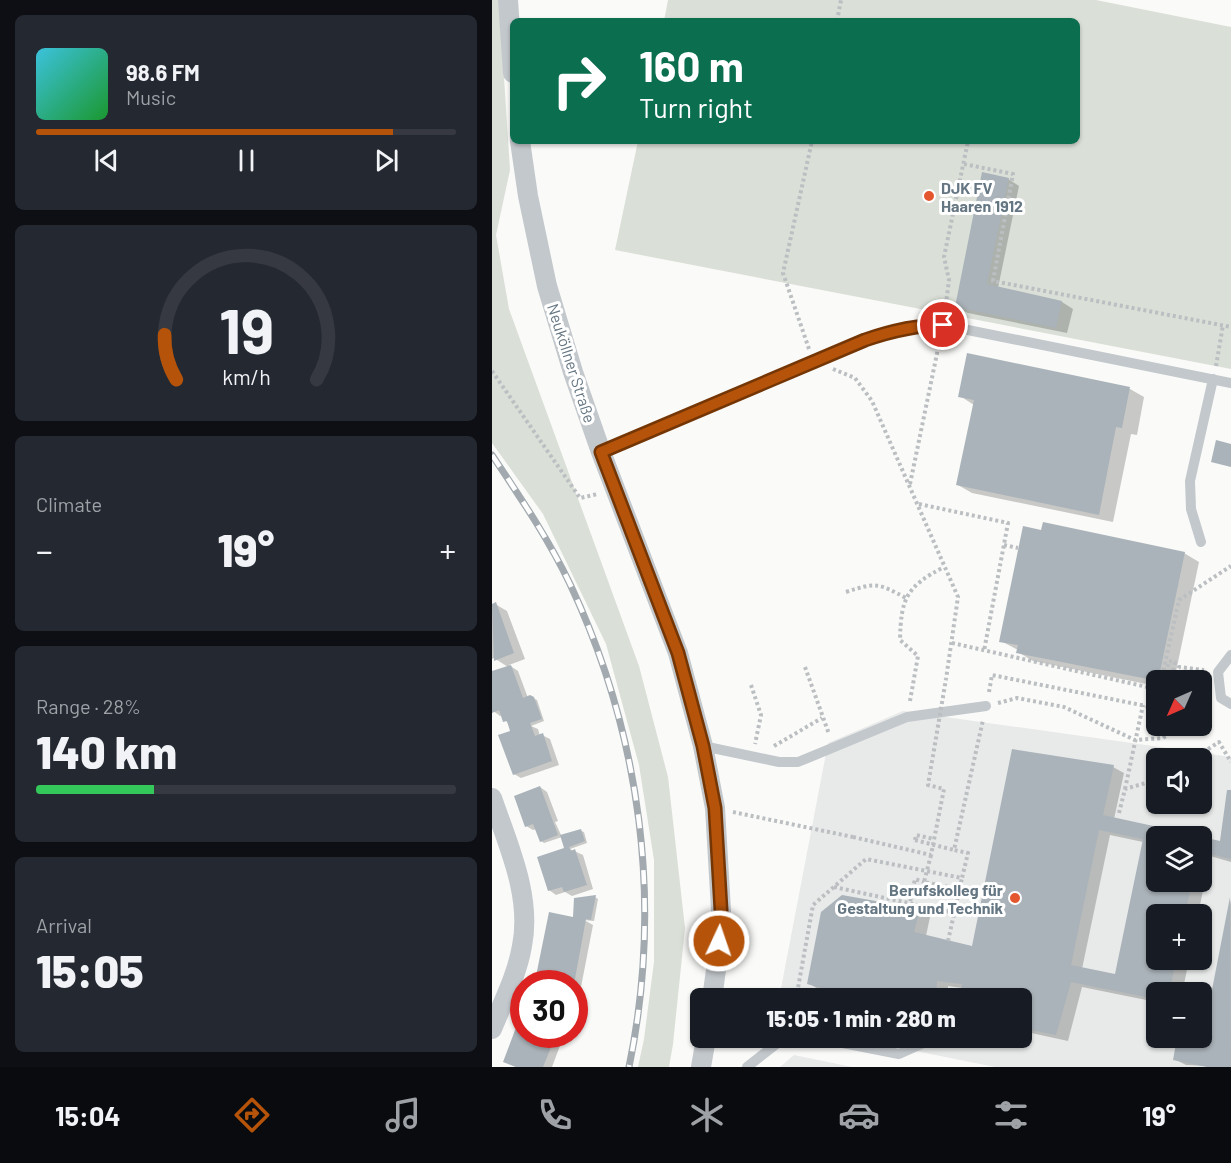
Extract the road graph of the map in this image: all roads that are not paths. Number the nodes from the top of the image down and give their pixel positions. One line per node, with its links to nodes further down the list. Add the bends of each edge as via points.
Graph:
1 (508, 0): 2 (street)
2 (510, 29)
3 (520, 144): 6 (street, Neuköllner Straße, via 547,286)
4 (1213, 379): 5 (lane); 6 (lane, via 943,325 921,325 865,340); 7 (lane, via 1190,482 1191,509)
5 (1231, 383)
6 (601, 452): 11 (street, Neuköllner Straße, via 678,653)
7 (1201, 542)
8 (1231, 655): 9 (lane, via 1218,672 1221,698)
9 (1231, 704)
10 (986, 706): 11 (lane, via 907,717 798,762 779,762)
11 (703, 746): 13 (street, Neuköllner Straße, via 715,808 721,910)
12 (492, 798): 14 (street, via 520,880 524,914 523,945)
13 (714, 988)
14 (492, 1029)
15 (704, 1048): 19 (street)
16 (771, 1048): 20 (lane)
17 (868, 1048): 18 (lane, via 899,1054)
18 (912, 1048)
19 (701, 1067)
20 (747, 1067)

